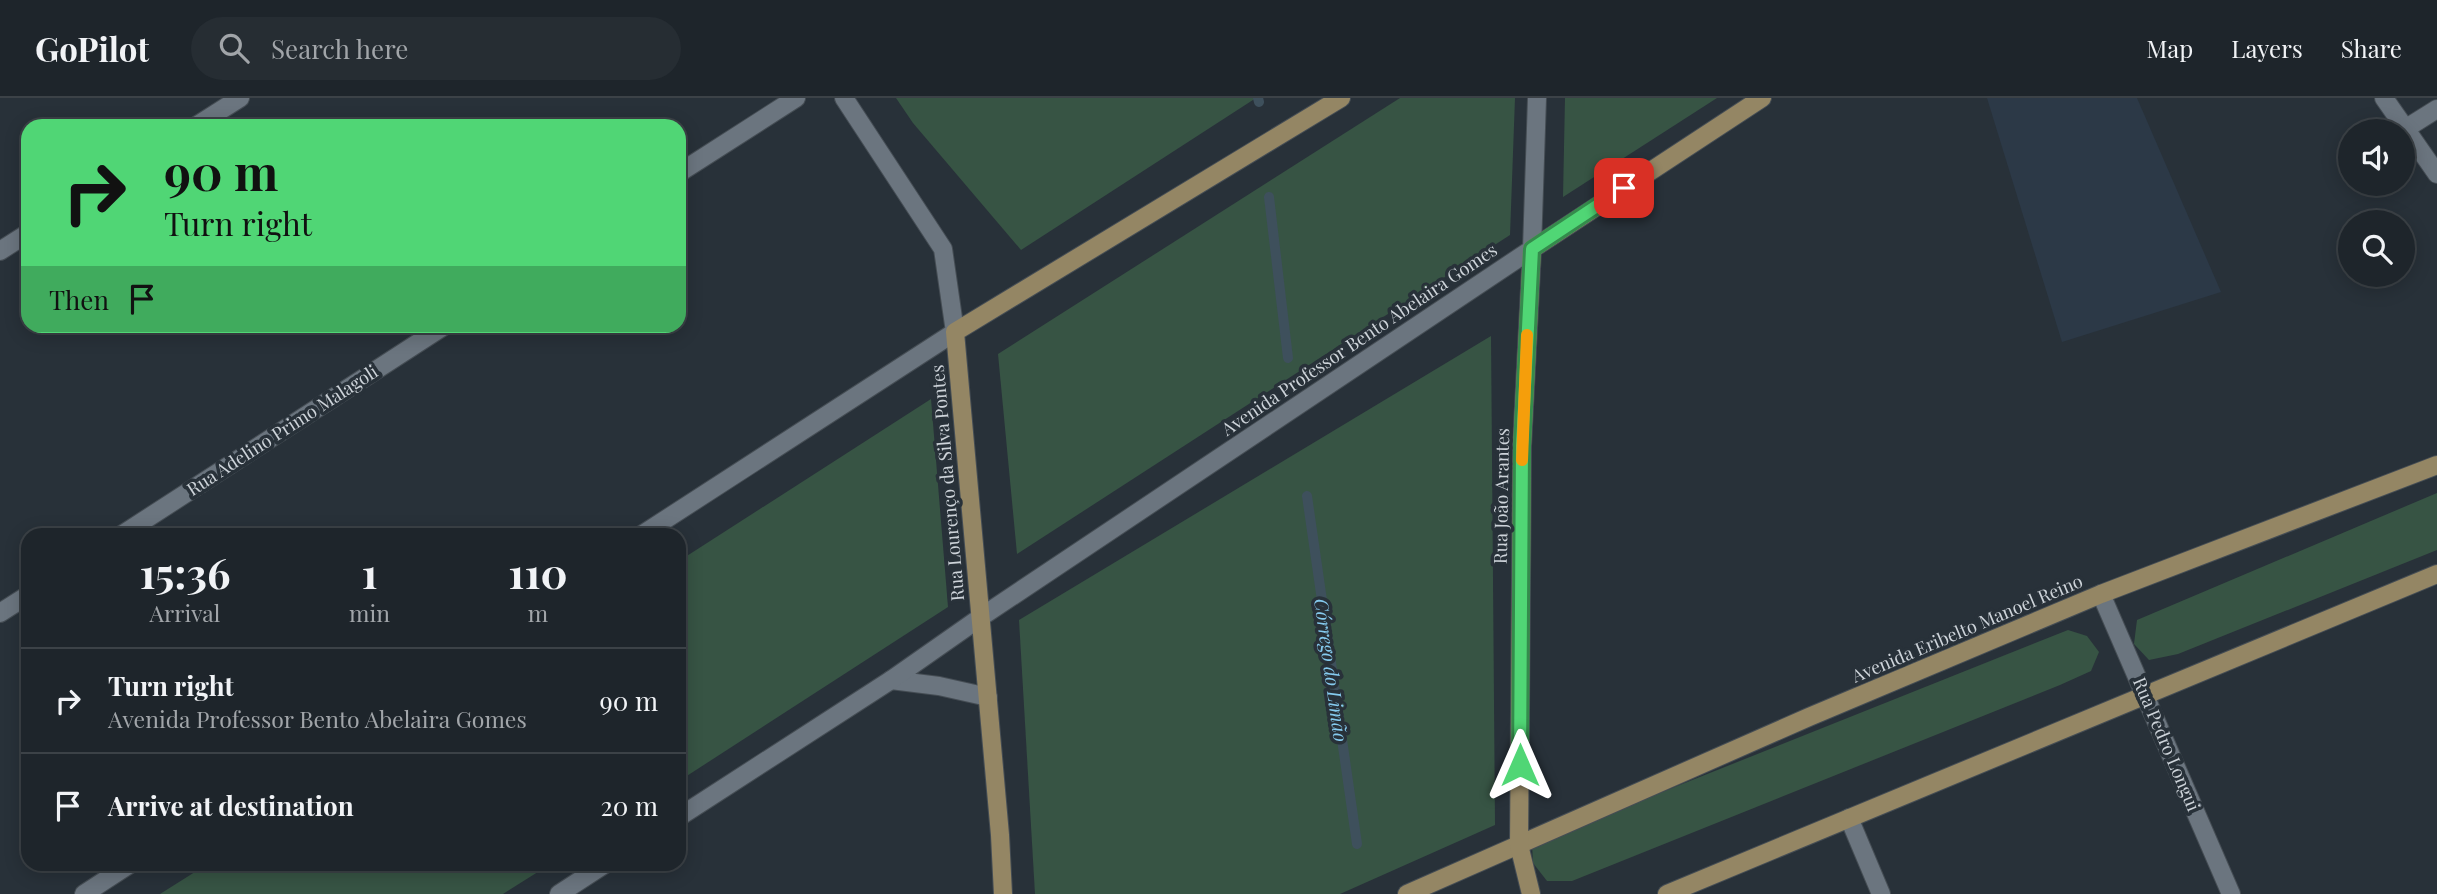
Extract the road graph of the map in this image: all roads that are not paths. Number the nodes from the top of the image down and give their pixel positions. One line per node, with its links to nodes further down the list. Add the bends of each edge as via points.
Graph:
1 (240, 98): 9 (street)
2 (796, 98): 13 (street)
3 (844, 98): 18 (street, Rua Lourenço da Silva Pontes, via 943,250)
4 (1341, 98): 18 (main road)
5 (1537, 98): 16 (street, Rua João Arantes)
6 (1762, 98): 16 (main road, Avenida Professor Bento Abelaira Gomes)
7 (2384, 98): 10 (street)
8 (2437, 109): 11 (street)
9 (207, 119)
10 (2398, 119)
11 (2415, 123)
12 (2415, 143): 14 (street)
13 (686, 169)
14 (2437, 174)
15 (21, 238): 17 (street)
16 (1532, 249): 27 (street, Avenida Professor Bento Abelaira Gomes); 33 (main road, Rua João Arantes, via 1522,446)
17 (0, 251)
18 (955, 332): 22 (street); 27 (main road, Rua Lourenço da Silva Pontes)
19 (433, 333): 21 (street, Rua Adelino Primo Malagoli)
20 (2437, 465): 24 (main road, Avenida Eribelto Manoel Reino)
21 (132, 528)
22 (652, 528)
23 (2436, 576): 29 (main road)
24 (2101, 594): 29 (street, Rua Pedro Longui); 33 (main road, Avenida Eribelto Manoel Reino)
25 (21, 600): 26 (street)
26 (0, 613)
27 (981, 617): 28 (street, Avenida Professor Bento Abelaira Gomes); 30 (main road, Rua Lourenço da Silva Pontes)
28 (891, 680): 30 (street); 31 (street, Avenida Professor Bento Abelaira Gomes)
29 (2146, 695): 32 (main road); 43 (street, Rua Pedro Longui)
30 (988, 697): 38 (main road, Rua Lourenço da Silva Pontes)
31 (686, 812)
32 (1849, 818): 41 (main road); 42 (street)
33 (1519, 845): 39 (main road, Avenida Eribelto Manoel Reino); 40 (main road, Rua João Arantes)
34 (119, 871): 36 (street)
35 (594, 871): 37 (street)
36 (84, 894)
37 (559, 894)
38 (1003, 894)
39 (1407, 894)
40 (1531, 894)
41 (1667, 894)
42 (1881, 894)
43 (2231, 894)

